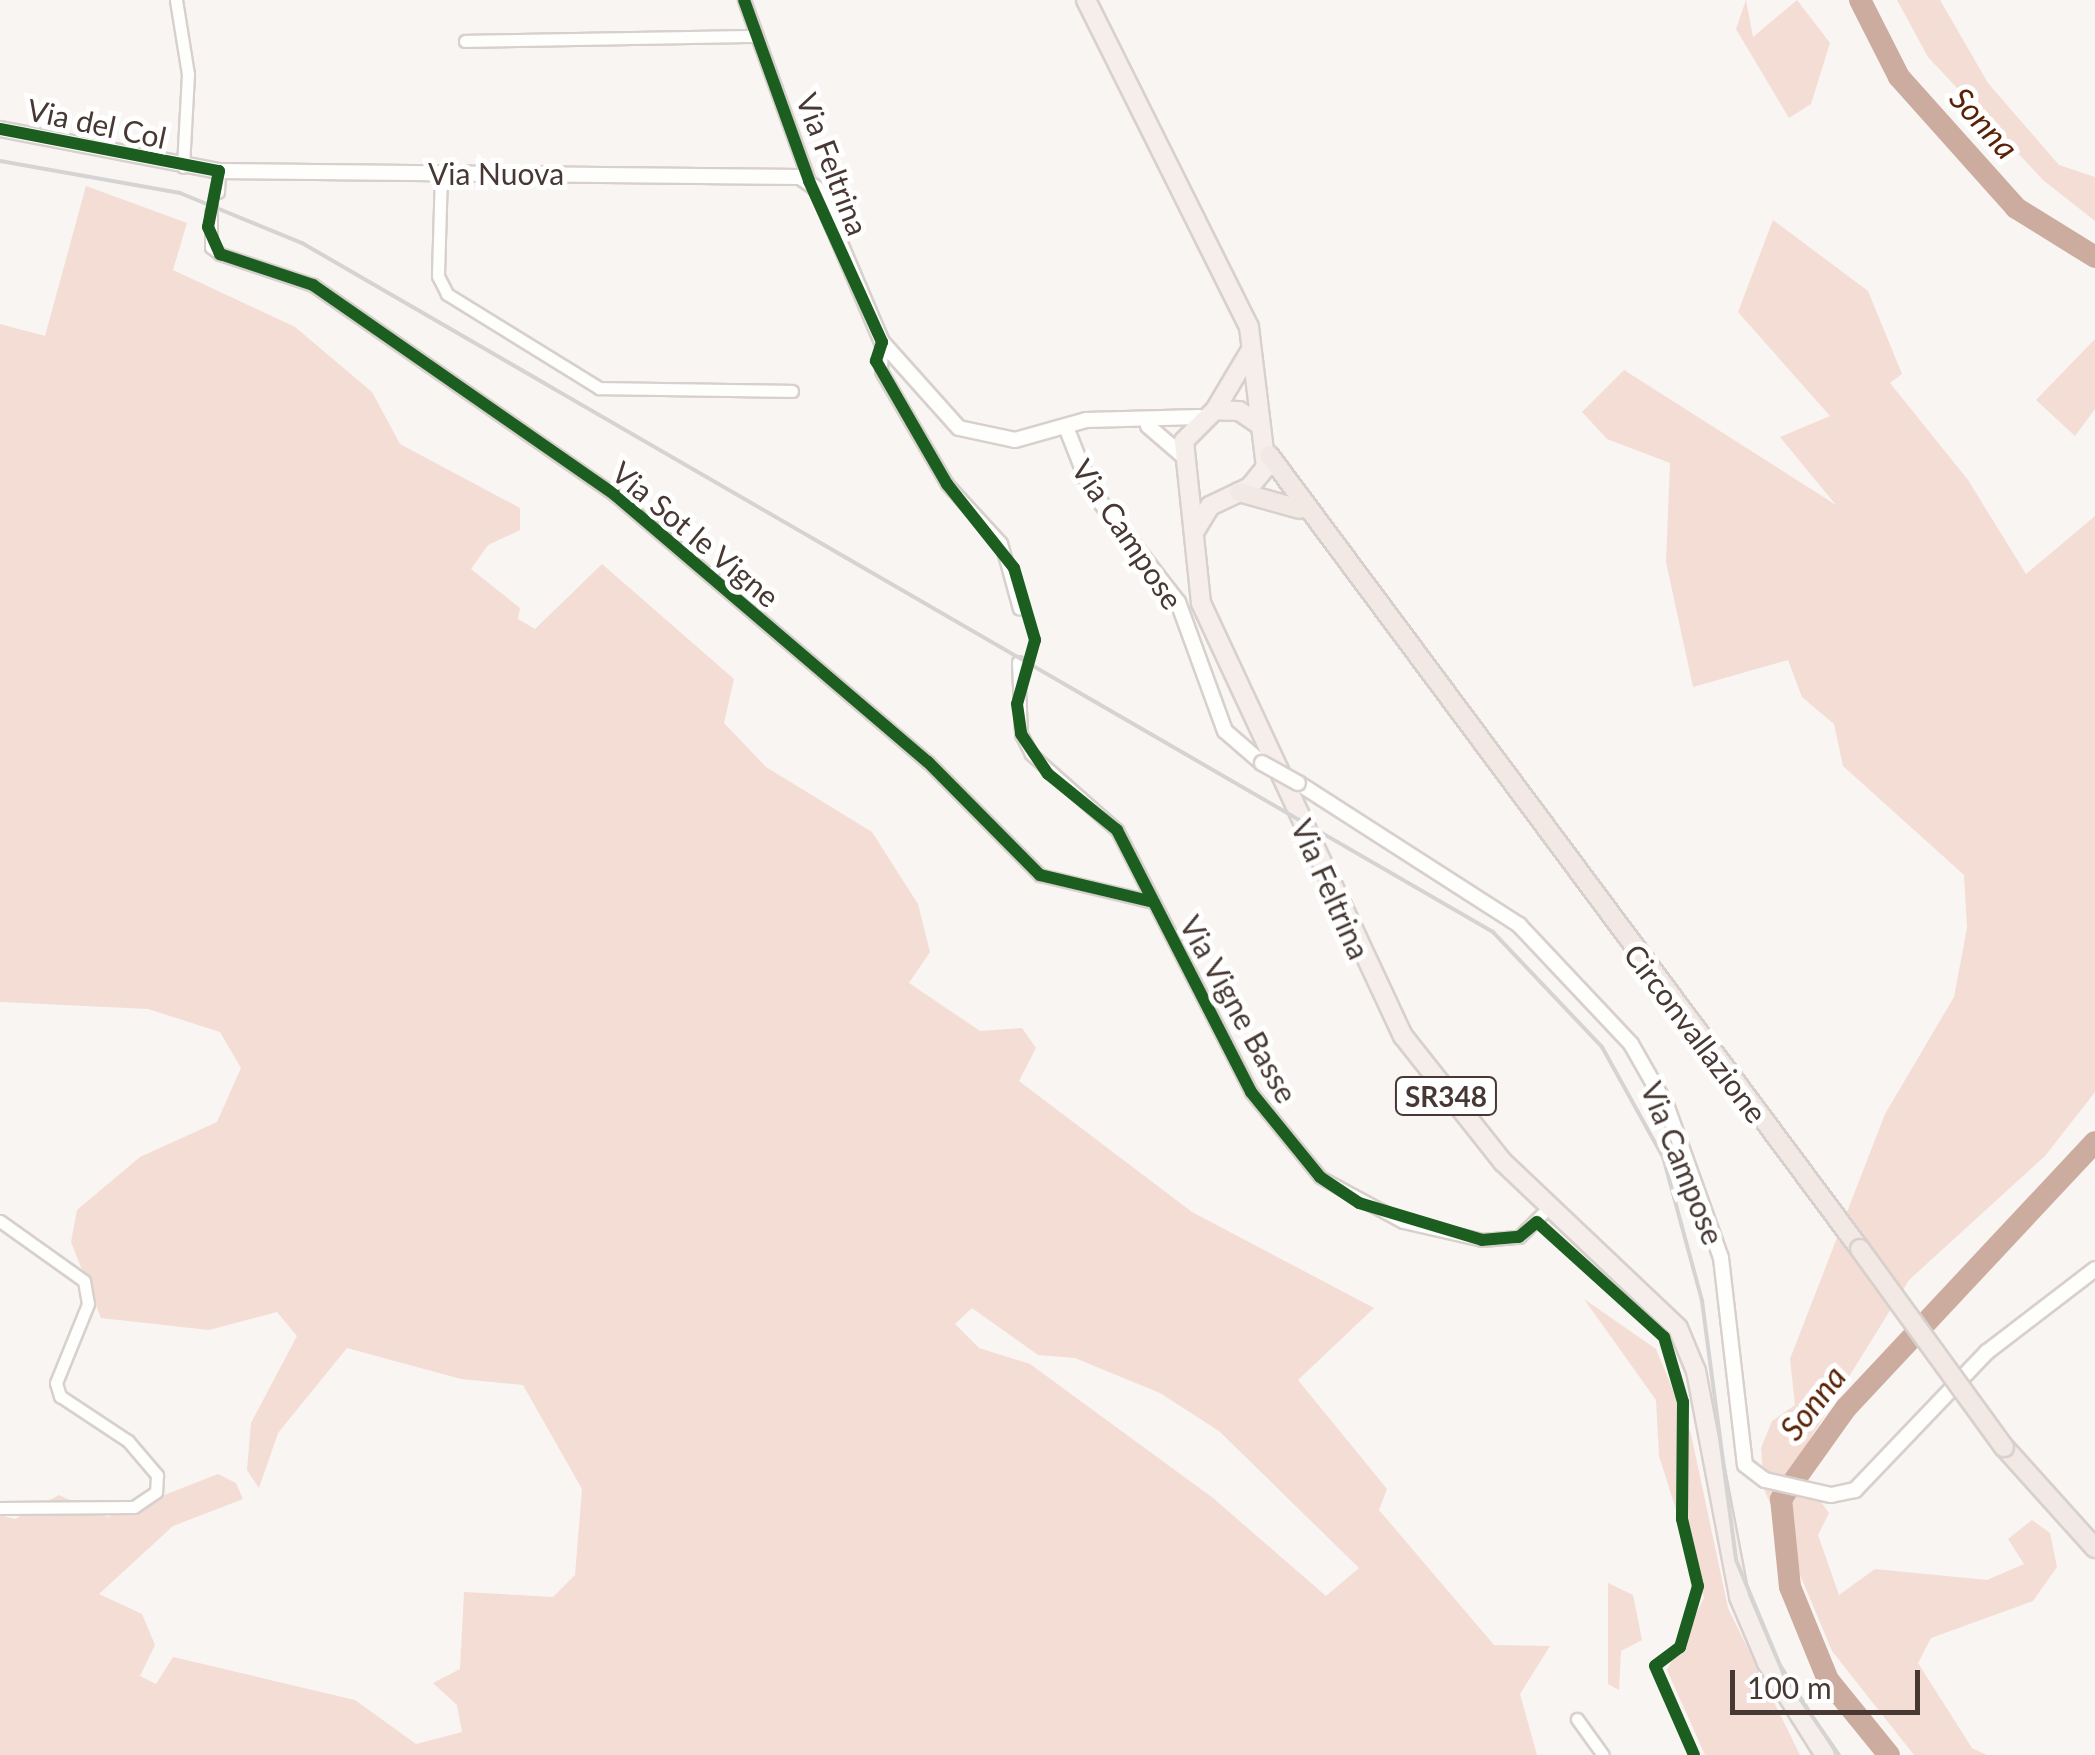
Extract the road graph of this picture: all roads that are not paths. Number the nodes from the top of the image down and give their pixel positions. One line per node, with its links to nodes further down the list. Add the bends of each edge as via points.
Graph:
1 (176, 0): 7 (street, via 188,74)
2 (744, 0): 4 (street, Via Feltrina)
3 (1086, 0): 13 (main road)
4 (757, 36): 5 (street); 10 (street, Via Feltrina)
5 (465, 41)
6 (0, 129): 7 (street, Via del Col)
7 (183, 167): 8 (street, Via Nuova)
8 (218, 170): 9 (street, Via Nuova); 11 (street)
9 (441, 173): 10 (street, Via Nuova, via 759,172); 15 (street, via 438,276 447,294 600,388)
10 (809, 181): 14 (street, Via Feltrina)
11 (218, 192)
12 (211, 212): 27 (street, Via Sot le Vigne, via 211,246 220,254 313,285 615,494 928,762 1040,875)
13 (1251, 337): 16 (main road, via 1238,380); 18 (main road)
14 (882, 342): 19 (street, Via Feltrina, via 959,428 1005,440); 25 (street, via 881,371 947,484 1000,543)
15 (792, 391)
16 (1207, 413): 17 (street, Via Feltrina); 18 (main road, Via Feltrina, via 1239,410); 21 (main road)
17 (1142, 424): 19 (street, Via Feltrina); 21 (street)
18 (1260, 425): 20 (main road)
19 (1066, 428): 30 (street, Via Campose, bridge, via 1090,490 1178,602 1224,731 1262,763 1519,925 1631,1044 1666,1107 1721,1258 1745,1465 1764,1480 1831,1496 1855,1490 1988,1352)
20 (1269, 455): 22 (main road, via 1260,478); 23 (highway, Circonvallazione)
21 (1185, 463): 22 (main road, via 1203,488); 24 (main road, Via Feltrina / SR348)
22 (1233, 493): 23 (highway); 24 (main road)
23 (1305, 512): 32 (highway, Circonvallazione, bridge, via 2004,1447)
24 (1196, 529): 28 (main road, Via Feltrina / SR348, via 1200,603 1387,1010 1442,1092)
25 (1019, 609)
26 (1018, 662): 27 (street, Via Vigne Basse, via 1020,734 1031,754 1117,830)
27 (1153, 902): 28 (street, Via Vigne Basse, via 1250,1092 1320,1177 1403,1222 1482,1240 1519,1237)
28 (1550, 1206): 35 (main road, SR348, via 1650,1294 1686,1344 1740,1597 1766,1663)
29 (0, 1221): 31 (street, via 84,1280 88,1304 56,1382 60,1396 128,1441 157,1475 156,1492 134,1506)
30 (2095, 1269)
31 (0, 1508)
32 (2095, 1548)
33 (1577, 1719): 34 (street)
34 (1603, 1755)
35 (1825, 1755)

